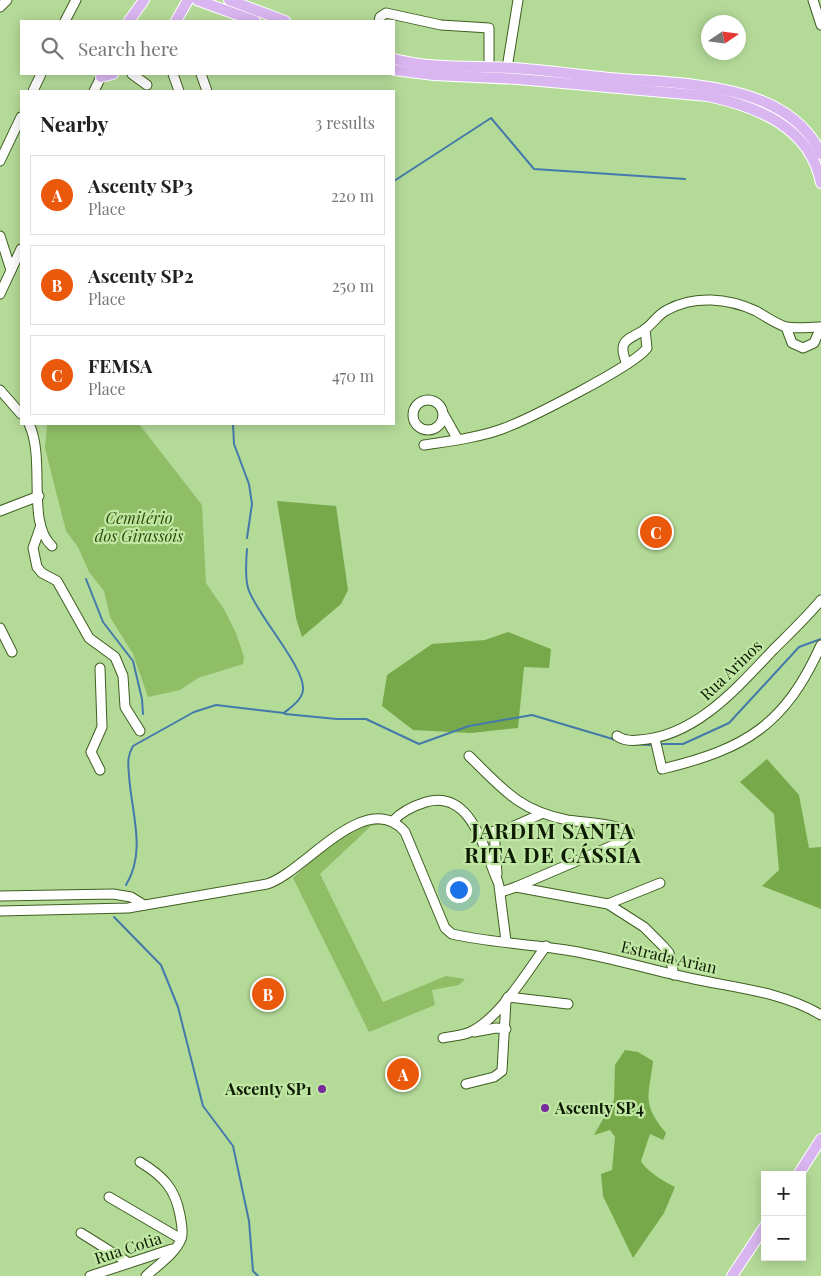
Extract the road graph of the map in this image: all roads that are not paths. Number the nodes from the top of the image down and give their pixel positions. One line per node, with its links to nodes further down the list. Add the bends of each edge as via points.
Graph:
1 (7, 0): 9 (street)
2 (76, 0): 11 (street)
3 (144, 0): 12 (main road)
4 (188, 0): 10 (main road)
5 (198, 0): 13 (main road)
6 (229, 0): 14 (main road)
7 (518, 0): 20 (street)
8 (813, 0): 16 (street)
9 (0, 7)
10 (180, 19)
11 (66, 20)
12 (131, 20)
13 (252, 20)
14 (282, 20)
15 (379, 20): 18 (street, via 386,14 441,25 489,28)
16 (821, 25)
17 (395, 59): 18 (main road, via 433,67)
18 (488, 68): 20 (main road)
19 (395, 70): 20 (main road, via 434,76)
20 (507, 73): 35 (main road, via 706,85 731,91 790,116 805,130); 37 (main road, via 708,96 741,104 795,132 810,155)
21 (41, 75): 28 (street)
22 (133, 75): 27 (street)
23 (144, 75): 27 (street)
24 (173, 75): 30 (street)
25 (201, 75): 31 (street)
26 (102, 76): 29 (street)
27 (148, 88)
28 (34, 90)
29 (95, 90)
30 (179, 90)
31 (207, 90)
32 (20, 119): 34 (street)
33 (0, 140): 34 (street)
34 (6, 148): 36 (street)
35 (821, 154)
36 (0, 161)
37 (821, 183)
38 (0, 236): 40 (street)
39 (20, 251): 40 (street)
40 (11, 270): 41 (street)
41 (0, 294)
42 (786, 327): 43 (street); 43 (street, via 792,343 803,348 814,343); 44 (street, via 734,303 706,300 668,309)
43 (821, 327)
44 (645, 329): 45 (street, via 647,348 642,356); 45 (street, via 627,339 623,347)
45 (627, 364): 50 (street, via 511,425)
46 (0, 390): 47 (street)
47 (20, 413)
48 (444, 415): 50 (street)
49 (29, 425): 52 (street, via 36,443)
50 (458, 440): 51 (street)
51 (424, 445)
52 (39, 496): 53 (street); 54 (street)
53 (0, 511)
54 (40, 528): 55 (street); 61 (street, via 33,548 37,567 60,586 89,638 115,657 122,670 125,707)
55 (52, 546)
56 (821, 600): 63 (street, Rua Arinos, via 715,708)
57 (0, 628): 59 (street)
58 (821, 645): 63 (street, via 803,682 788,702 753,735 717,753 662,769)
59 (12, 652)
60 (100, 668): 65 (street, via 102,727 91,752)
61 (140, 731)
62 (618, 736): 63 (street, Rua Arinos, via 630,741)
63 (655, 739)
64 (469, 756): 66 (street, via 514,798)
65 (100, 770)
66 (542, 814): 68 (street, via 499,831); 70 (street, via 625,828 629,836)
67 (393, 821): 68 (street, via 408,808 430,801 459,806 473,823); 74 (street, via 358,823 276,881 172,902); 78 (street, Estrada Arian, via 405,832 448,932)
68 (498, 882): 71 (street)
69 (660, 883): 75 (street)
70 (516, 887): 71 (street); 75 (street)
71 (501, 892): 78 (street)
72 (113, 894): 73 (street); 74 (street, via 131,897); 76 (street)
73 (0, 896)
74 (144, 904): 76 (street)
75 (608, 904): 80 (street, via 644,927 659,942 668,953)
76 (114, 909): 77 (street)
77 (0, 911)
78 (506, 941): 79 (street, Estrada Arian)
79 (546, 946): 80 (street, Estrada Arian); 81 (street)
80 (674, 975): 83 (street, Estrada Arian, via 774,995)
81 (507, 999): 82 (street); 84 (street); 85 (street)
82 (568, 1004)
83 (821, 1015)
84 (506, 1029): 85 (street); 87 (street, via 502,1071 494,1077)
85 (469, 1033): 86 (street)
86 (443, 1038)
87 (466, 1084)
88 (821, 1140): 90 (main road)
89 (140, 1162): 94 (street, via 171,1187 182,1225)
90 (801, 1171)
91 (109, 1197): 94 (street)
92 (761, 1232): 99 (main road)
93 (81, 1233): 96 (street)
94 (181, 1239): 95 (street)
95 (175, 1248): 96 (street, Rua Cotia); 98 (street)
96 (129, 1263): 97 (street, Rua Cotia)
97 (90, 1276)
98 (146, 1276)
99 (732, 1276)

